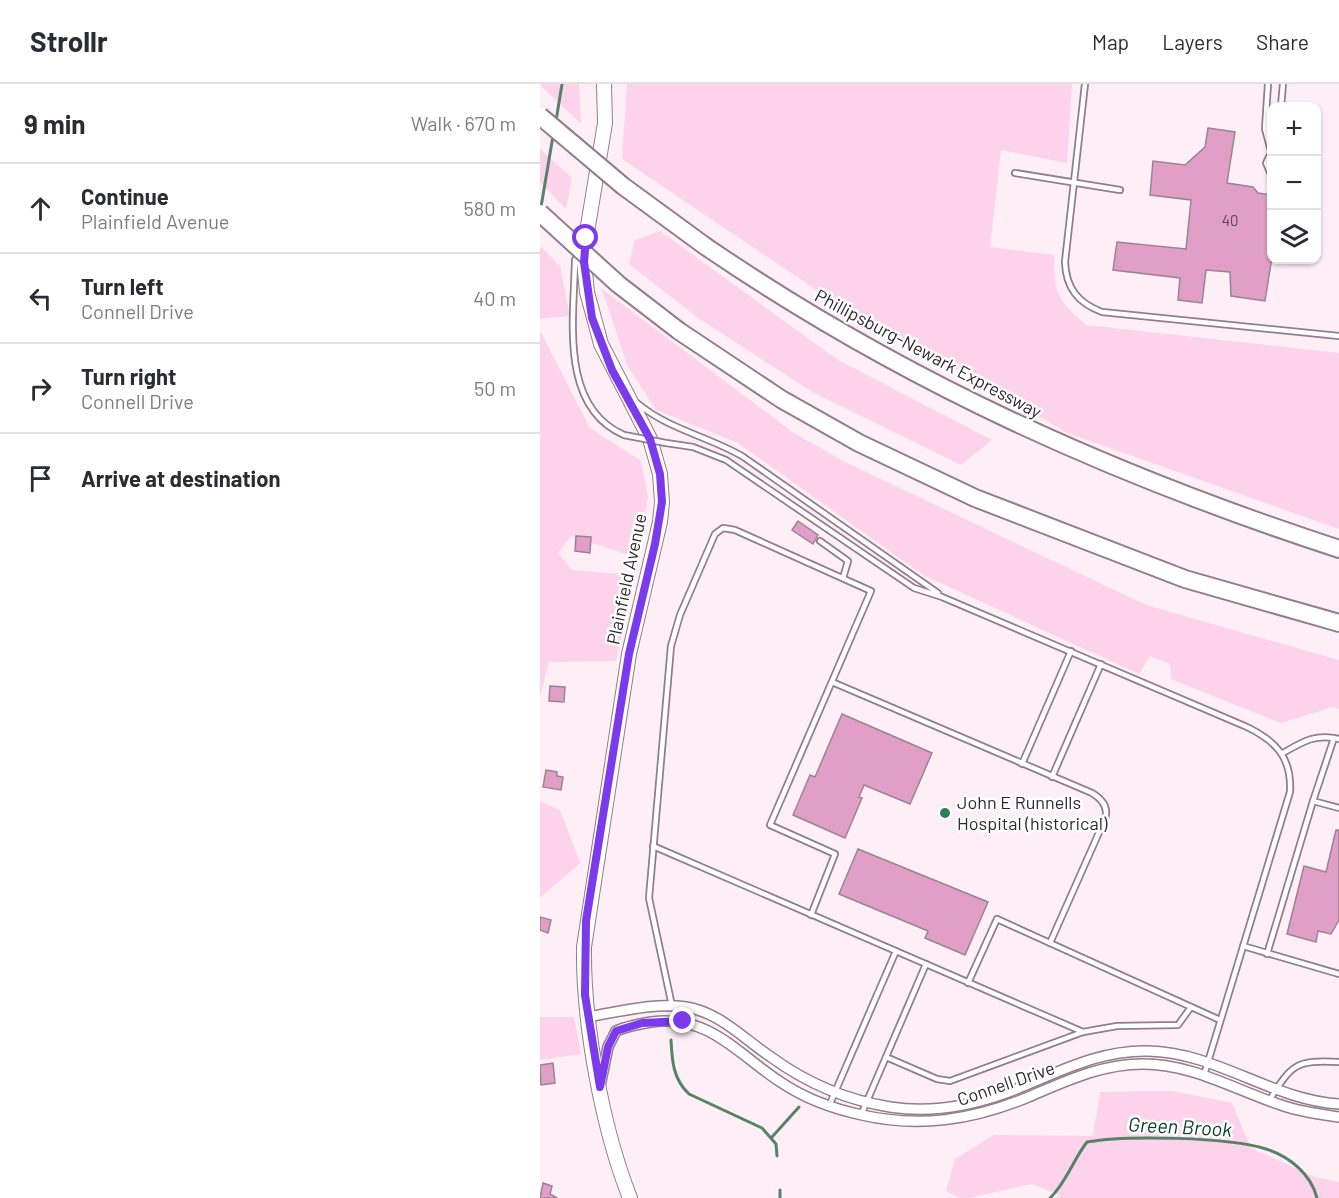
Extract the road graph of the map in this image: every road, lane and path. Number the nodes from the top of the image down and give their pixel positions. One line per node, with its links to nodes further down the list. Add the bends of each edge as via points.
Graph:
1 (604, 84): 12 (main road, Plainfield Avenue, via 605,123)
2 (1085, 84): 9 (lane)
3 (1268, 84): 7 (lane)
4 (1283, 84): 5 (lane)
5 (1281, 102)
6 (540, 116): 16 (highway, Phillipsburg-Newark Expressway, bridge, via 623,186 705,246 874,352 1055,442 1166,489)
7 (1267, 136)
8 (1015, 173): 9 (lane)
9 (1074, 183): 10 (lane); 13 (lane, via 1066,276 1080,300 1091,308)
10 (1120, 190)
11 (540, 213): 19 (highway, bridge, via 618,284 679,331 791,405 859,443 975,498 1185,579)
12 (586, 238): 14 (main road, Plainfield Avenue, via 584,262 592,318 612,370); 18 (lane, bridge, via 574,260 577,376 589,407 607,426 624,435 693,447 726,460 904,582)
13 (1339, 336)
14 (627, 395): 18 (lane, via 667,424 708,438 742,456); 40 (main road, Plainfield Avenue, via 652,445 662,502 629,654 586,921)
15 (820, 541): 17 (lane, via 848,561)
16 (1339, 549)
17 (843, 579): 22 (lane, via 871,591); 29 (lane, via 735,530 723,528 715,534 673,637)
18 (942, 597): 20 (lane)
19 (1339, 623)
20 (1071, 651): 21 (lane); 25 (lane)
21 (1101, 664): 24 (lane, via 1260,734); 26 (lane)
22 (832, 682): 25 (lane); 30 (lane, via 770,825 835,854)
23 (1336, 739): 24 (lane, via 1320,736); 27 (lane)
24 (1282, 753): 32 (lane, via 1289,769 1290,792)
25 (1022, 764): 26 (lane)
26 (1052, 777): 31 (lane, via 1097,796 1107,814)
27 (1313, 801): 28 (lane); 34 (lane)
28 (1339, 808)
29 (653, 846): 30 (lane); 38 (lane, via 649,898)
30 (811, 915): 33 (lane)
31 (1050, 943): 37 (lane, via 997,919); 39 (lane)
32 (1243, 946): 34 (lane); 41 (lane)
33 (896, 951): 35 (lane); 49 (lane)
34 (1268, 954): 36 (lane)
35 (926, 964): 37 (lane); 43 (lane)
36 (1339, 974)
37 (968, 983): 42 (lane)
38 (672, 1006): 40 (street, Connell Drive); 49 (street, Connell Drive, via 688,1007 721,1020 789,1070)
39 (1191, 1007): 41 (lane); 42 (lane, via 1182,1021 1172,1026 1116,1026)
40 (587, 1017): 47 (main road, Plainfield Avenue)
41 (1220, 1020): 44 (lane)
42 (1083, 1032): 43 (lane, via 950,1081 941,1081)
43 (886, 1057): 51 (lane)
44 (1208, 1062): 46 (lane); 48 (street, Connell Drive); 51 (street, Connell Drive, via 1149,1051 1122,1052 1076,1062 980,1102 923,1109)
45 (1339, 1062): 48 (lane, via 1310,1061 1290,1069)
46 (1204, 1075): 50 (street, Connell Drive); 54 (street, Connell Drive, via 1162,1065 1121,1065 1088,1072 973,1116 922,1123)
47 (600, 1087): 53 (street, Connell Drive, via 608,1047 616,1031 642,1023 675,1021 715,1034 784,1084); 56 (main road, Plainfield Avenue)
48 (1276, 1090): 50 (lane); 52 (street, Connell Drive, via 1307,1100)
49 (834, 1094): 51 (street, Connell Drive); 53 (lane)
50 (1269, 1101): 55 (street, Connell Drive)
51 (866, 1102): 54 (lane)
52 (1339, 1104)
53 (828, 1106): 54 (street, Connell Drive)
54 (861, 1115)
55 (1339, 1117)
56 (630, 1198)

